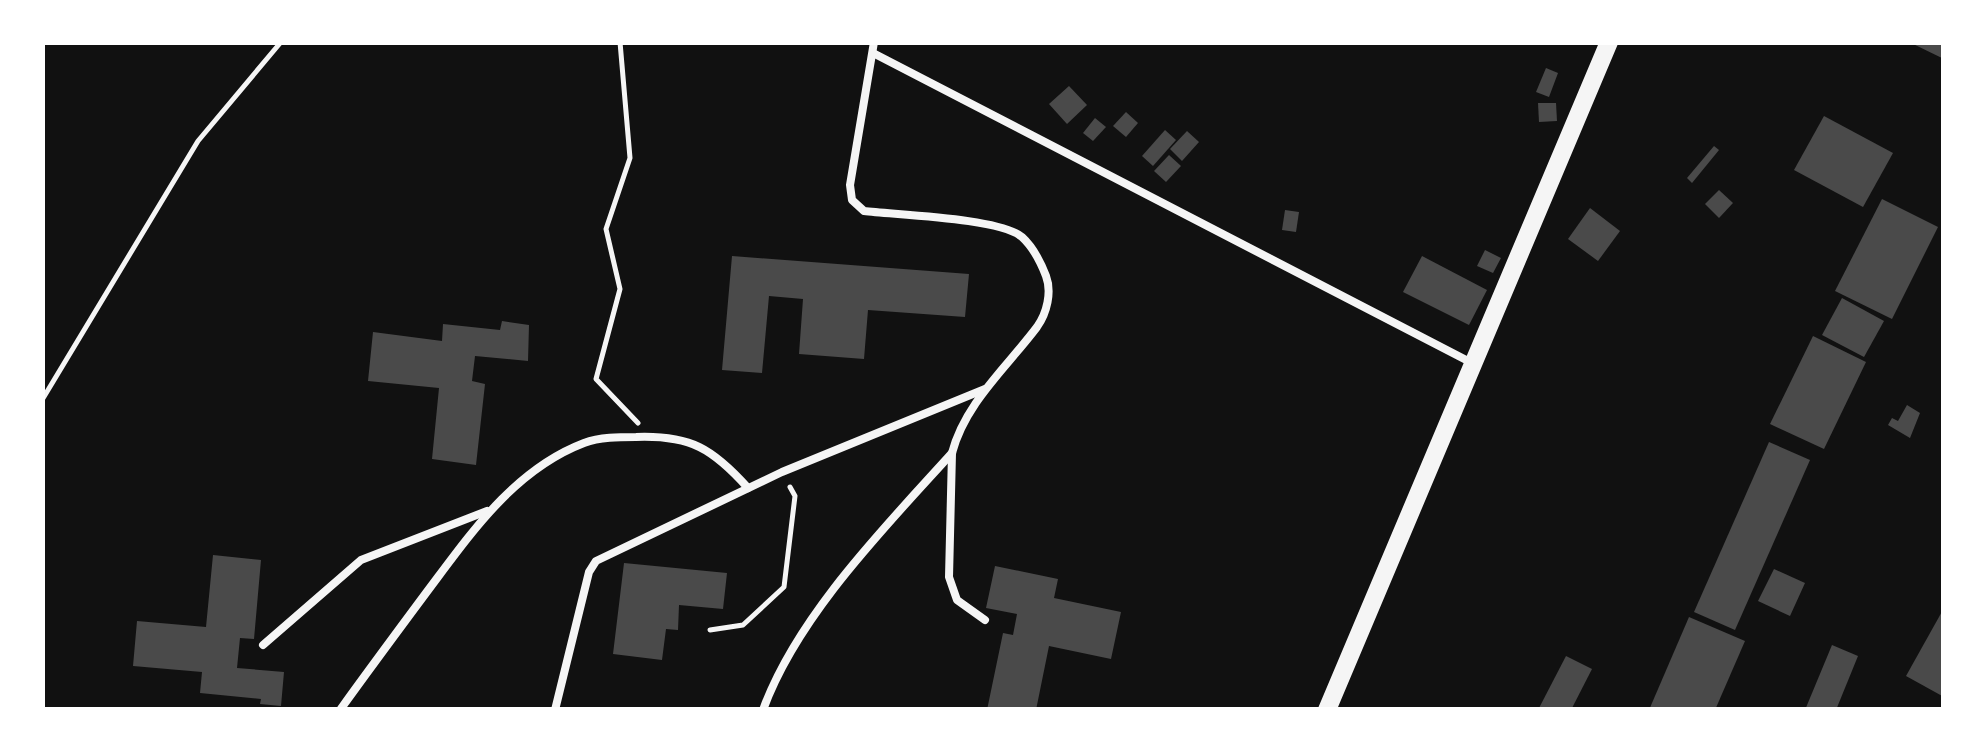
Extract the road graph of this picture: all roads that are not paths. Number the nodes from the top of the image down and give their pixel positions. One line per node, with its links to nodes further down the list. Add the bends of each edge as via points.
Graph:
1 (874, 42): 3 (lane)
2 (1610, 42): 4 (street)
3 (873, 53): 4 (lane); 5 (lane, via 852,200 864,211 1000,226 1021,236 1048,281 1040,323)
4 (1472, 363): 14 (street)
5 (985, 389): 6 (lane); 7 (lane)
6 (952, 453): 9 (lane, via 949,577 956,600); 13 (lane, via 850,566 774,678)
7 (748, 488): 8 (lane, via 708,450 650,436 610,438 583,444 534,472); 12 (lane, via 596,561)
8 (487, 510): 10 (lane, via 361,560); 11 (lane)
9 (985, 620)
10 (263, 646)
11 (340, 710)
12 (555, 710)
13 (763, 710)
14 (1327, 710)

